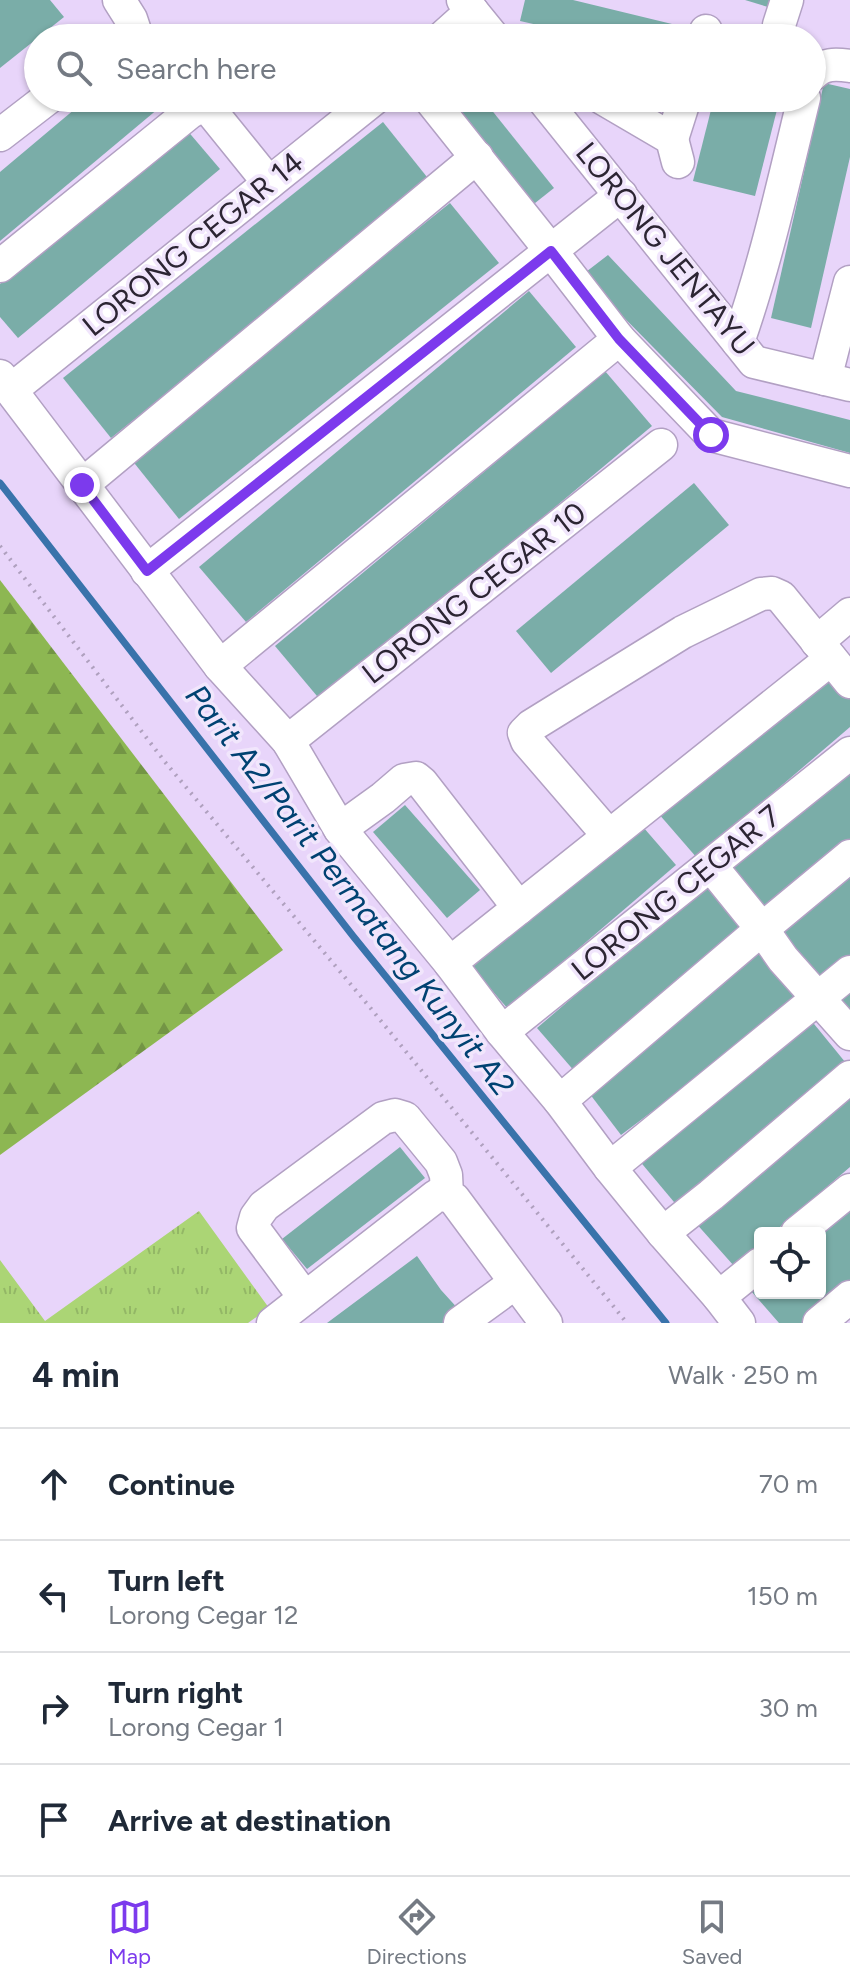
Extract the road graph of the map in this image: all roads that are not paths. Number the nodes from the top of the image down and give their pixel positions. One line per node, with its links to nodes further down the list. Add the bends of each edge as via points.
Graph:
1 (119, 0): 3 (street)
2 (468, 6): 4 (street); 5 (street)
3 (129, 24)
4 (453, 24)
5 (483, 24)
6 (826, 66): 7 (street)
7 (850, 66)
8 (30, 112): 17 (street)
9 (191, 112): 22 (street)
10 (212, 112): 19 (street)
11 (358, 112): 19 (street, LORONG CEGAR 14)
12 (440, 112): 18 (street)
13 (561, 112): 20 (street, LORONG JENTAYU)
14 (621, 112): 15 (street, via 675,151)
15 (682, 112)
16 (800, 112): 25 (street)
17 (0, 135)
18 (477, 157): 21 (street); 30 (street)
19 (269, 183): 27 (street, LORONG CEGAR 14)
20 (621, 195): 21 (street); 25 (street, LORONG JENTAYU)
21 (551, 251): 24 (street); 31 (street)
22 (0, 266)
23 (850, 282): 26 (street)
24 (619, 339): 29 (street, via 711,435); 34 (street)
25 (738, 342): 26 (street, LORONG JENTAYU, via 754,362)
26 (838, 382)
27 (5, 383): 30 (street)
28 (661, 445): 35 (street, LORONG CEGAR 10)
29 (850, 471)
30 (82, 485): 31 (street)
31 (147, 571): 34 (street)
32 (850, 614): 33 (street)
33 (833, 661): 38 (street); 38 (street, via 781,597 761,594 683,632 531,726 524,733 527,741)
34 (220, 666): 35 (street)
35 (288, 741): 37 (street)
36 (850, 753): 40 (street, LORONG CEGAR 7)
37 (340, 829): 41 (street, via 404,780 416,778); 43 (street)
38 (609, 836): 41 (street)
39 (850, 856): 42 (street)
40 (711, 866): 42 (street); 46 (street, LORONG CEGAR 7)
41 (519, 908): 43 (street)
42 (762, 929): 45 (street); 49 (street)
43 (450, 963): 46 (street)
44 (850, 972): 45 (street)
45 (818, 998): 47 (street); 50 (street)
46 (502, 1032): 49 (street)
47 (850, 1034)
48 (850, 1077): 54 (street)
49 (560, 1101): 50 (street)
50 (610, 1168): 54 (street)
51 (850, 1190): 53 (street)
52 (447, 1195): 56 (street); 59 (street, via 436,1196); 59 (street, via 441,1162 405,1118 383,1118 256,1217 253,1228)
53 (804, 1227)
54 (663, 1233): 57 (street)
55 (754, 1269): 57 (street)
56 (515, 1283): 61 (street); 62 (street)
57 (719, 1297): 63 (street)
58 (850, 1297): 64 (street)
59 (305, 1298): 60 (street)
60 (273, 1323)
61 (460, 1323)
62 (546, 1323)
63 (739, 1323)
64 (819, 1323)

